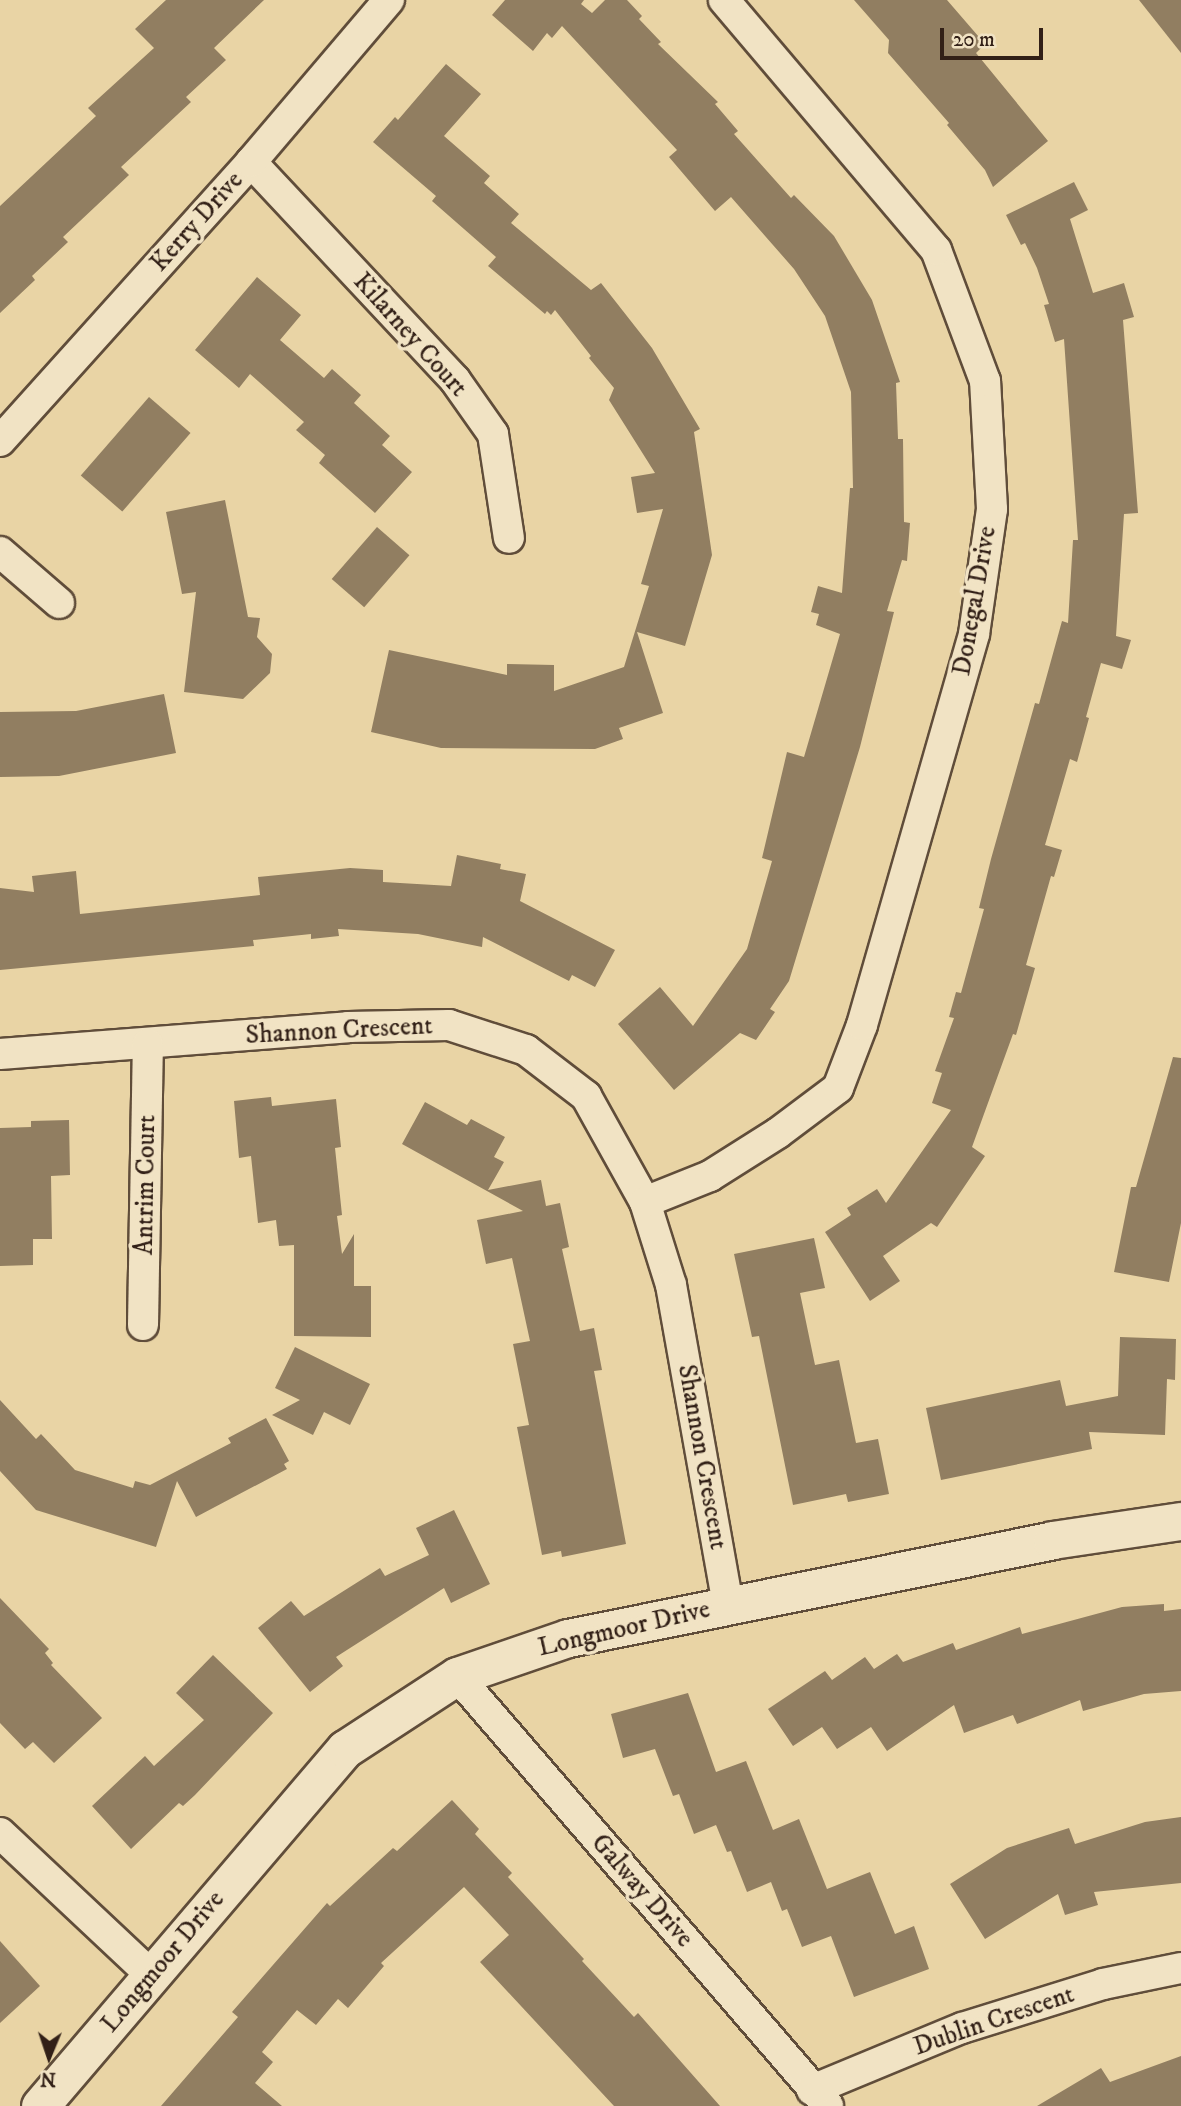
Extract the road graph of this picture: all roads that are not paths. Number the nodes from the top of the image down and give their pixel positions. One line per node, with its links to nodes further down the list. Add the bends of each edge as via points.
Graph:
1 (389, 0): 3 (street, Kerry Drive)
2 (724, 0): 10 (street, Donegal Drive, via 936,250 985,381 992,509 974,634 862,1025 838,1088 709,1176)
3 (251, 162): 4 (street, Kerry Drive); 5 (street, Kilarney Court, via 455,380 493,435)
4 (0, 441)
5 (509, 538)
6 (0, 552): 7 (street)
7 (60, 603)
8 (148, 1044): 9 (street, Shannon Crescent); 10 (street, Shannon Crescent, via 348,1027 449,1025 462,1029 526,1050 586,1096); 11 (street, Antrim Court)
9 (0, 1054)
10 (645, 1202): 13 (street, Shannon Crescent, via 671,1285)
11 (143, 1325)
12 (1181, 1521): 13 (street, Longmoor Drive, via 1052,1540)
13 (728, 1605): 14 (street, Longmoor Drive, via 568,1637)
14 (457, 1676): 17 (street, Longmoor Drive, via 345,1749); 18 (street, Galway Drive)
15 (0, 1833): 17 (street)
16 (1181, 1968): 18 (street, Dublin Crescent, via 1102,1983 962,2028)
17 (151, 1975): 19 (street, Longmoor Drive)
18 (820, 2098)
19 (40, 2106)

